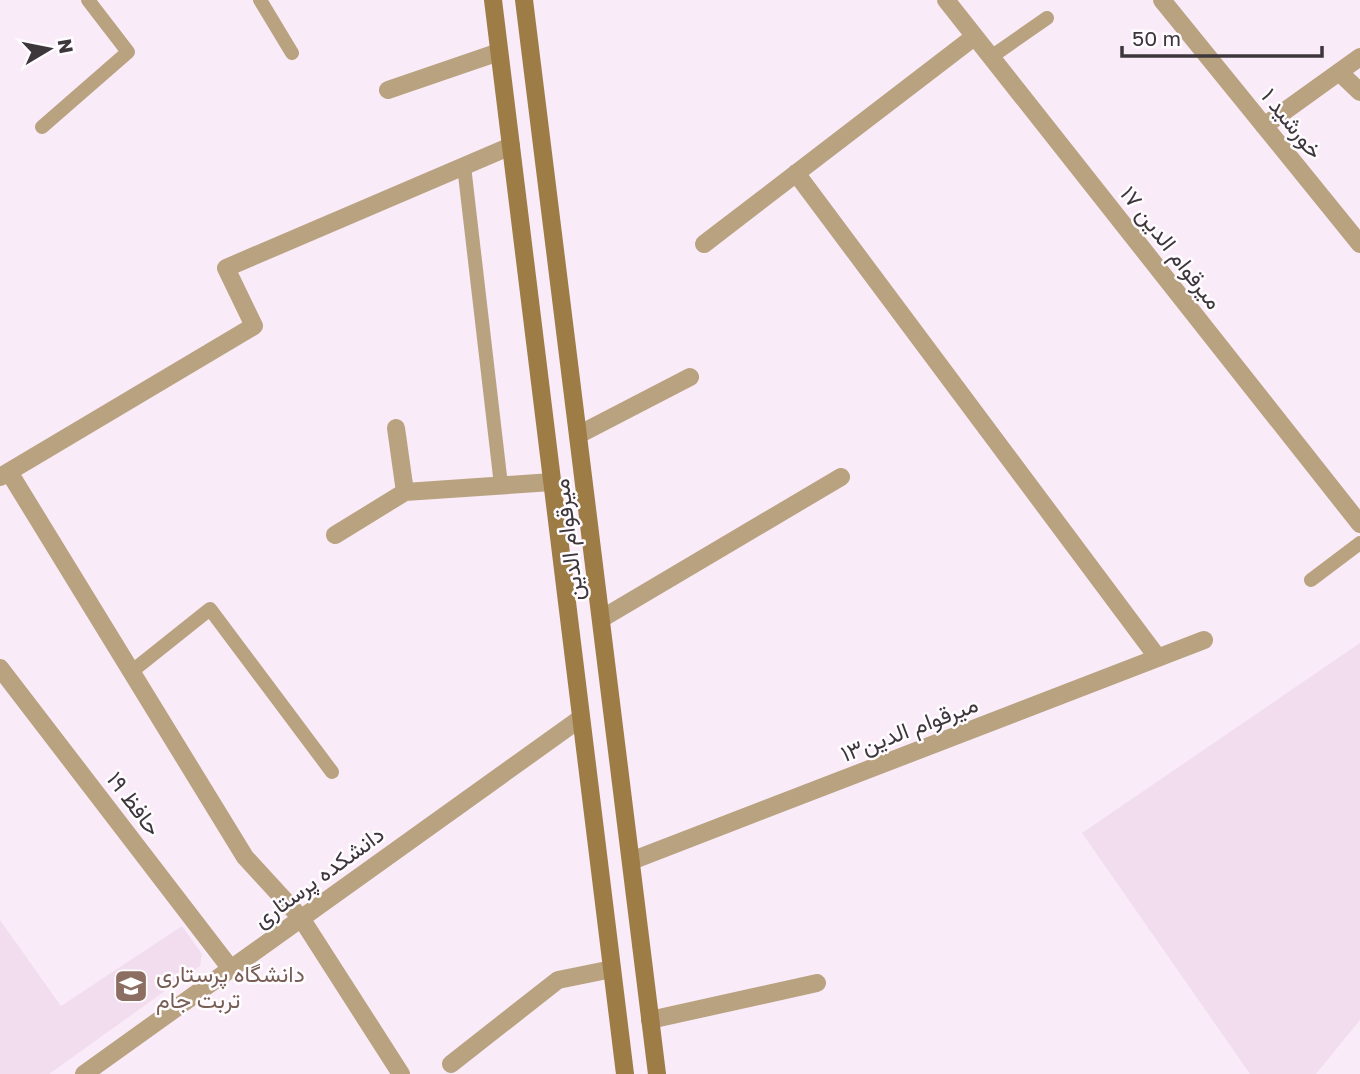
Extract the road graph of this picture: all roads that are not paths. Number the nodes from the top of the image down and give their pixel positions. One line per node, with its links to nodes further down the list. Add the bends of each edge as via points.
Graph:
1 (88, 0): 19 (lane, via 128,52)
2 (260, 0): 10 (lane)
3 (493, 0): 9 (main road, میرقوام الدین)
4 (524, 0): 16 (main road, میرقوام الدین)
5 (946, 0): 8 (street, میرقوام الدین ۱۷)
6 (1169, 3): 18 (street, خورشید ۱)
7 (1048, 18): 11 (lane)
8 (974, 37): 11 (street, میرقوام الدین ۱۷); 22 (street)
9 (499, 52): 14 (street); 17 (main road, میرقوام الدین)
10 (292, 53)
11 (991, 57): 35 (street, میرقوام الدین ۱۷)
12 (1360, 57): 13 (street)
13 (1339, 72): 15 (street); 18 (street)
14 (388, 90)
15 (1360, 92)
16 (539, 119): 17 (main road, via 530,127); 23 (main road, میرقوام الدین)
17 (508, 121): 20 (main road, میرقوام الدین)
18 (1264, 126): 26 (street, خورشید ۱)
19 (41, 127)
20 (511, 146): 21 (street); 24 (main road, میرقوام الدین)
21 (464, 166): 30 (street, via 226,268 254,326); 33 (lane)
22 (796, 173): 25 (street); 41 (street)
23 (549, 195): 24 (main road, via 527,191); 29 (main road, میرقوام الدین)
24 (518, 198): 32 (main road, میرقوام الدین)
25 (704, 244)
26 (1360, 244)
27 (690, 376): 29 (street)
28 (396, 428): 34 (street)
29 (578, 435): 39 (main road, میرقوام الدین)
30 (4, 474): 43 (street)
31 (841, 477): 39 (street)
32 (552, 482): 33 (street); 44 (main road, میرقوام الدین)
33 (501, 485): 34 (street)
34 (405, 492): 36 (street)
35 (1360, 524)
36 (335, 535)
37 (1360, 543): 38 (lane)
38 (1311, 580)
39 (601, 619): 46 (main road, میرقوام الدین)
40 (1204, 640): 41 (street, میرقوام الدین۱۳)
41 (1158, 658): 46 (street, میرقوام الدین۱۳)
42 (0, 668): 49 (street, حافظ ۱۹)
43 (131, 672): 45 (lane, via 210,609); 47 (street, via 245,857)
44 (581, 718): 47 (street, دانشکده پرستاری); 48 (main road, میرقوام الدین)
45 (332, 772)
46 (631, 860): 51 (main road, میرقوام الدین)
47 (301, 918): 49 (street, دانشکده پرستاری); 53 (street)
48 (612, 968): 52 (street, via 558,980); 55 (main road, میرقوام الدین)
49 (231, 969): 54 (street, دانشکده پرستاری)
50 (817, 984): 51 (street)
51 (650, 1020): 56 (main road, میرقوام الدین)
52 (451, 1064)
53 (397, 1072)
54 (83, 1074)
55 (625, 1074)
56 (657, 1074)

